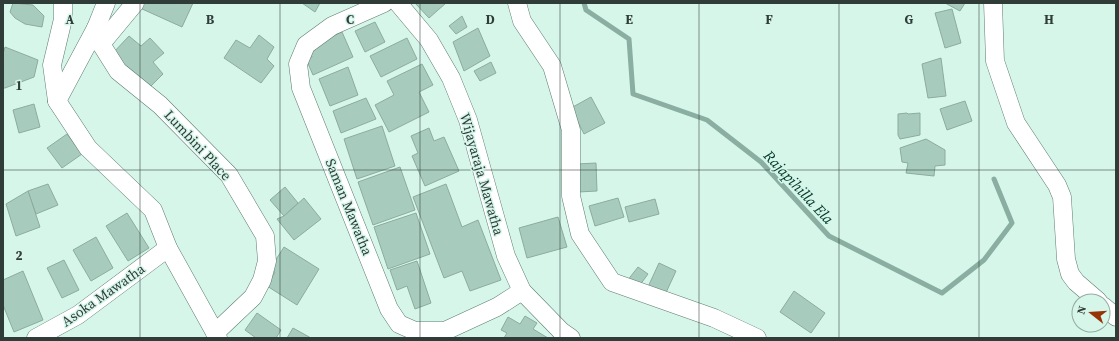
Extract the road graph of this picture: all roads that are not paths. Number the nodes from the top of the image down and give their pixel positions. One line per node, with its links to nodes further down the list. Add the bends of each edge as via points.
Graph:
1 (63, 3): 9 (street, via 63,19 52,65)
2 (106, 3): 8 (street)
3 (135, 3): 8 (street)
4 (384, 3): 11 (street, Saman Mawatha, via 332,26 306,45 298,64 301,88 389,309 399,324 415,330 445,332 497,307)
5 (398, 3): 11 (street, Wijayaraja Mawatha, via 429,40 451,78 468,120 506,256)
6 (517, 3): 16 (street, via 522,21 552,66 571,130 571,196 580,234 612,282 714,318)
7 (993, 3): 12 (street, via 995,61 1016,123 1057,185 1062,197 1066,259 1070,274)
8 (98, 36): 9 (street); 13 (street, Lumbini Place, via 118,70 160,105 229,175 265,236 267,262 262,280 253,297)
9 (57, 102): 10 (street, via 88,148 153,210)
10 (168, 248): 13 (street); 14 (street, Asoka Mawatha, via 78,315)
11 (522, 291): 15 (street, Wijayaraja Mawatha)
12 (1089, 293)
13 (217, 336)
14 (36, 338)
15 (571, 338)
16 (757, 338)

